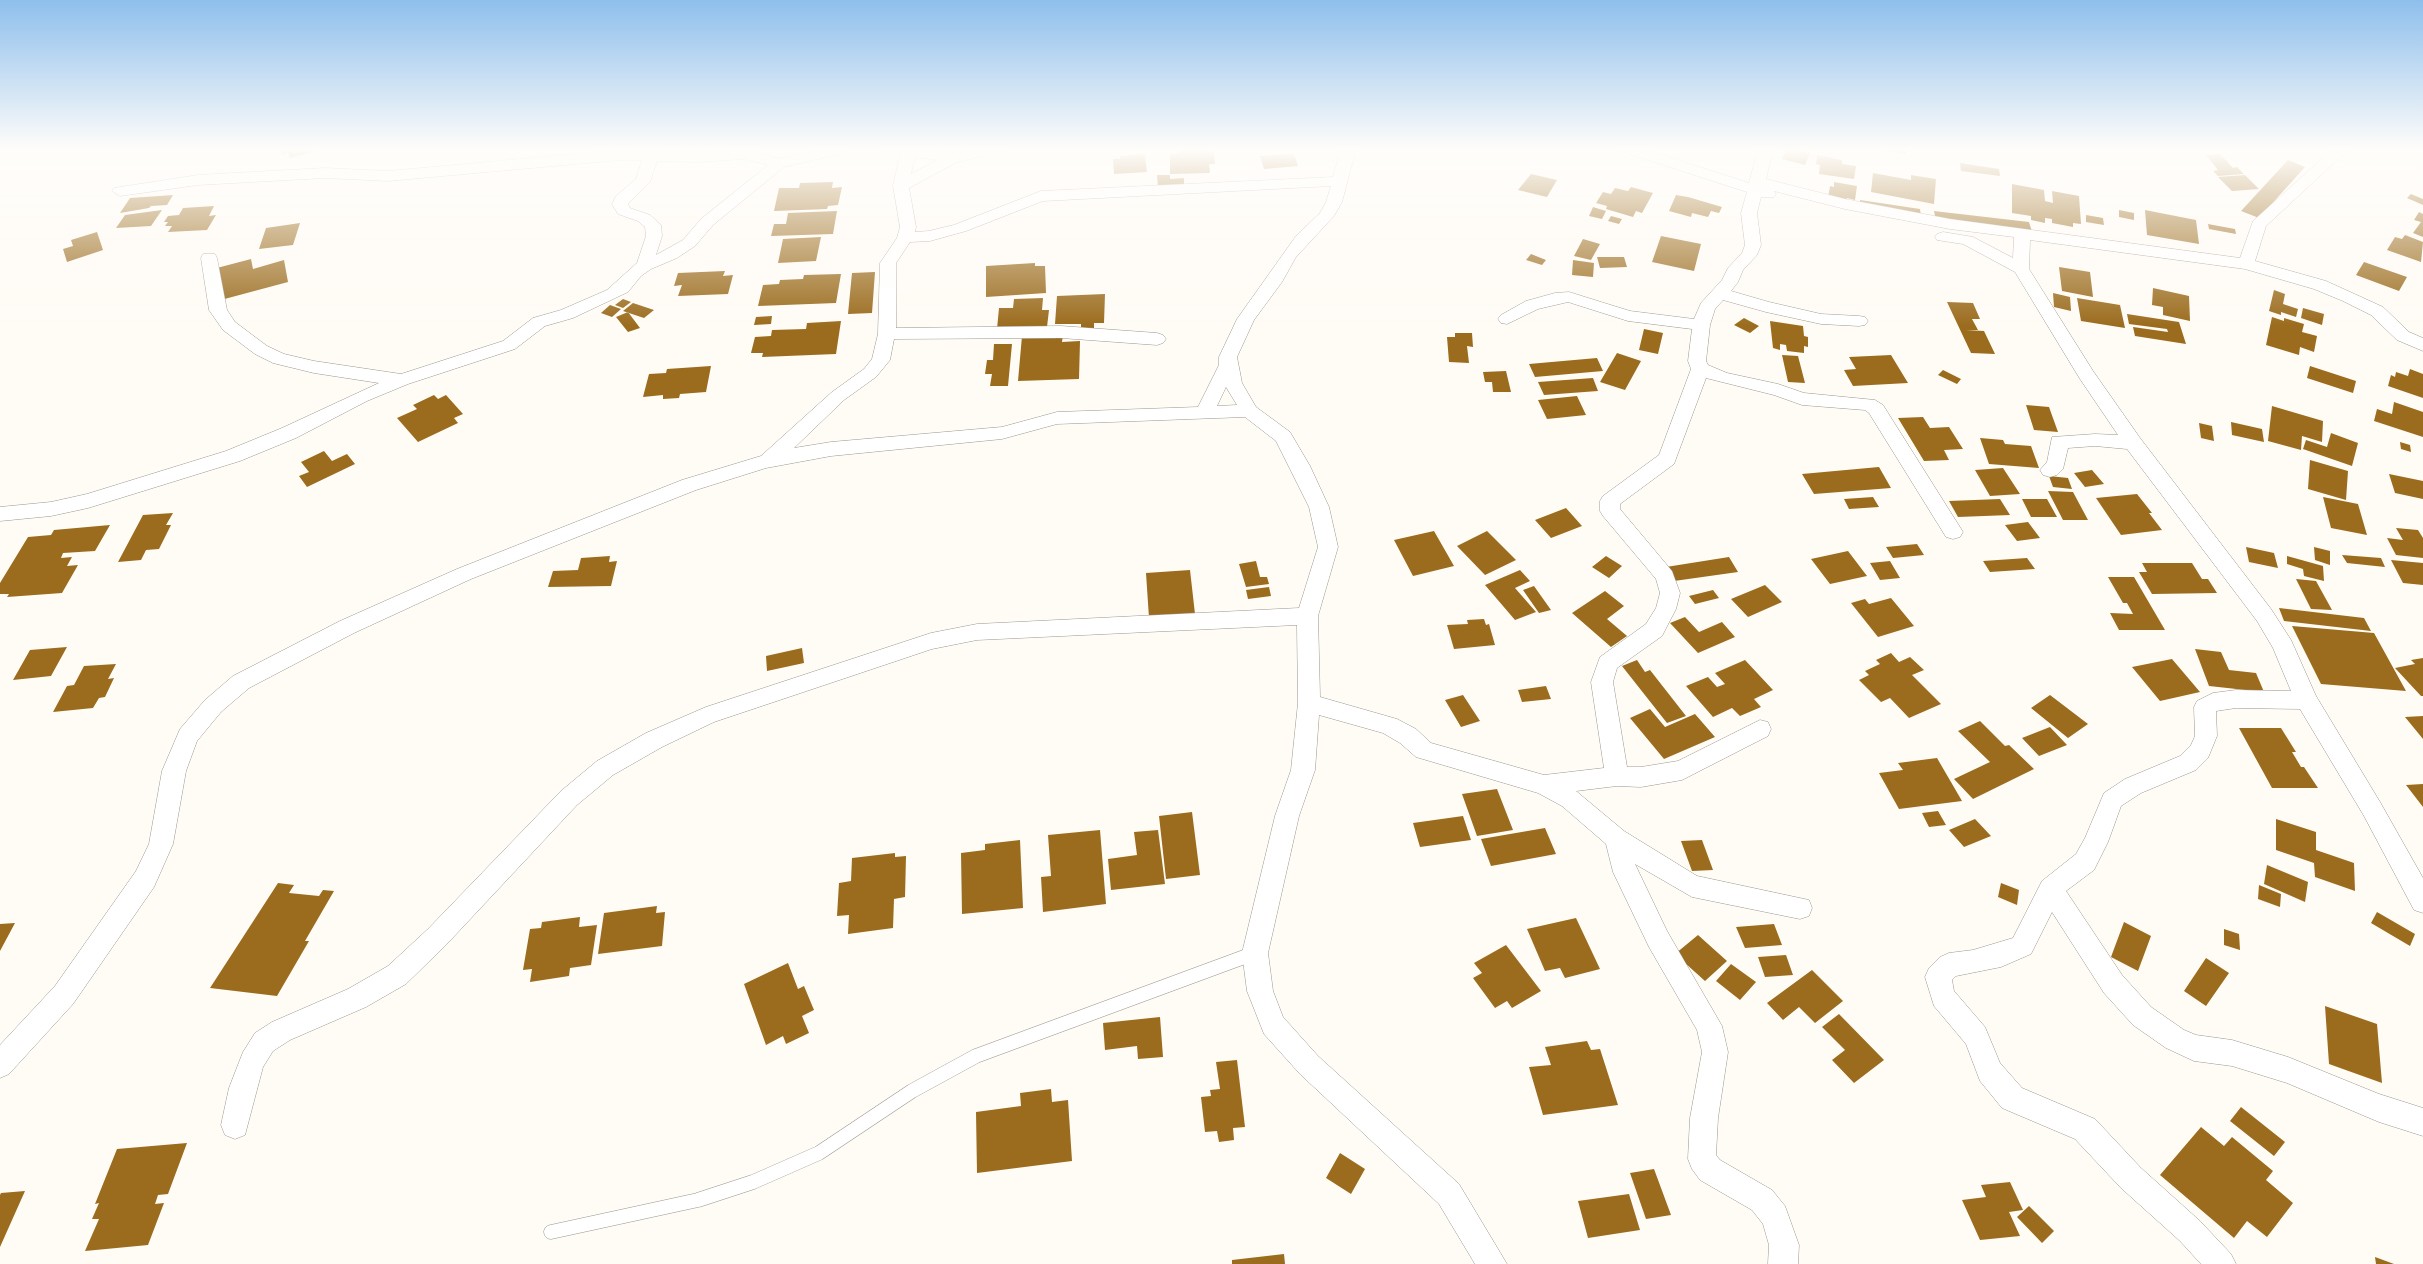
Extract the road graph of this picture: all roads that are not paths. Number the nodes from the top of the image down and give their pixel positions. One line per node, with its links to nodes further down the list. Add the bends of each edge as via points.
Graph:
1 (623, 208): 14 (street, via 653,224 654,236)
2 (724, 208): 14 (street, via 689,243 671,255)
3 (905, 208): 11 (street, via 908,227)
4 (1011, 208): 11 (street, via 960,228 930,236)
5 (1331, 208): 23 (street, via 1302,239 1246,319 1228,357)
6 (1751, 208): 16 (street, via 1753,245)
7 (1817, 208): 15 (street, via 1852,221 1967,240)
8 (1865, 208): 10 (street)
9 (2277, 208): 13 (street, via 2259,224)
10 (2022, 234): 13 (street); 15 (street)
11 (905, 238): 20 (street, via 888,264)
12 (209, 258): 25 (street, via 218,310 244,339 279,359)
13 (2246, 264): 22 (street, via 2349,297 2377,311 2403,336)
14 (644, 265): 26 (street, via 613,294 539,322 509,345)
15 (2021, 269): 31 (street, via 2086,375)
16 (1720, 293): 18 (street, via 1821,319); 19 (street, via 1707,307)
17 (1507, 318): 19 (street, via 1532,305 1569,297 1628,316)
18 (1860, 321)
19 (1701, 325): 24 (street, via 1697,361)
20 (887, 334): 21 (street, via 1061,332); 30 (street, via 881,360 870,373)
21 (1157, 339)
22 (2423, 345)
23 (1228, 365): 28 (street, via 1233,383); 29 (street)
24 (1700, 369): 36 (street, via 1802,399 1869,404 1876,409); 41 (street, via 1667,459 1610,501 1610,510 1665,576 1670,593 1666,609 1654,630 1608,663 1602,682)
25 (360, 374): 26 (street); 27 (street, via 363,384)
26 (402, 380): 27 (street)
27 (361, 397): 35 (street, via 233,456 88,500 51,509)
28 (1249, 411): 29 (street); 37 (street, via 1283,437 1319,507 1328,547)
29 (1204, 413): 32 (street, via 1057,418 1002,433)
30 (810, 422): 32 (street); 33 (street)
31 (2133, 443): 34 (street, via 2059,442 2056,464); 38 (street, via 2264,615 2283,646)
32 (831, 449): 33 (street)
33 (764, 462): 48 (street, via 689,485 464,574 241,682 213,706 188,736 174,771 161,844 145,879 64,995)
34 (2050, 470)
35 (0, 514)
36 (1953, 532)
37 (1307, 616): 39 (street); 50 (street, via 977,632 931,641 706,716 654,740 604,768 569,798 397,975 357,998 281,1031 264,1042 252,1061)
38 (2306, 700): 44 (street, via 2236,699 2213,702 2205,707 2206,736 2200,751 2188,763 2133,786 2112,800 2085,862); 45 (street, via 2372,808)
39 (1310, 703): 42 (street, via 1389,726 1424,750); 47 (street, via 1303,770 1287,816)
40 (1760, 729): 41 (street, via 1682,770 1641,777)
41 (1617, 776): 42 (street)
42 (1544, 785): 43 (street, via 1570,799)
43 (1616, 838): 46 (street, via 1692,886); 53 (street, via 1625,872 1658,939 1709,1026 1716,1052 1704,1118 1702,1159 1710,1170 1762,1200 1775,1216 1784,1245)
44 (2051, 888): 49 (street, via 2113,984 2142,1016 2175,1039 2194,1048 2232,1054 2288,1070 2379,1108); 54 (street, via 2022,946 1992,958 1949,965 1938,978 1943,997 1976,1036 1990,1072 2012,1098 2085,1129)
45 (2423, 902)
46 (1800, 908)
47 (1255, 953): 51 (lane, via 976,1056 912,1092 819,1153 753,1182 698,1200); 52 (street, via 1260,991 1273,1025 1308,1065 1449,1194)
48 (0, 1065)
49 (2423, 1122)
50 (235, 1124)
51 (551, 1232)
52 (1492, 1264)
53 (1783, 1264)
54 (2221, 1264)

